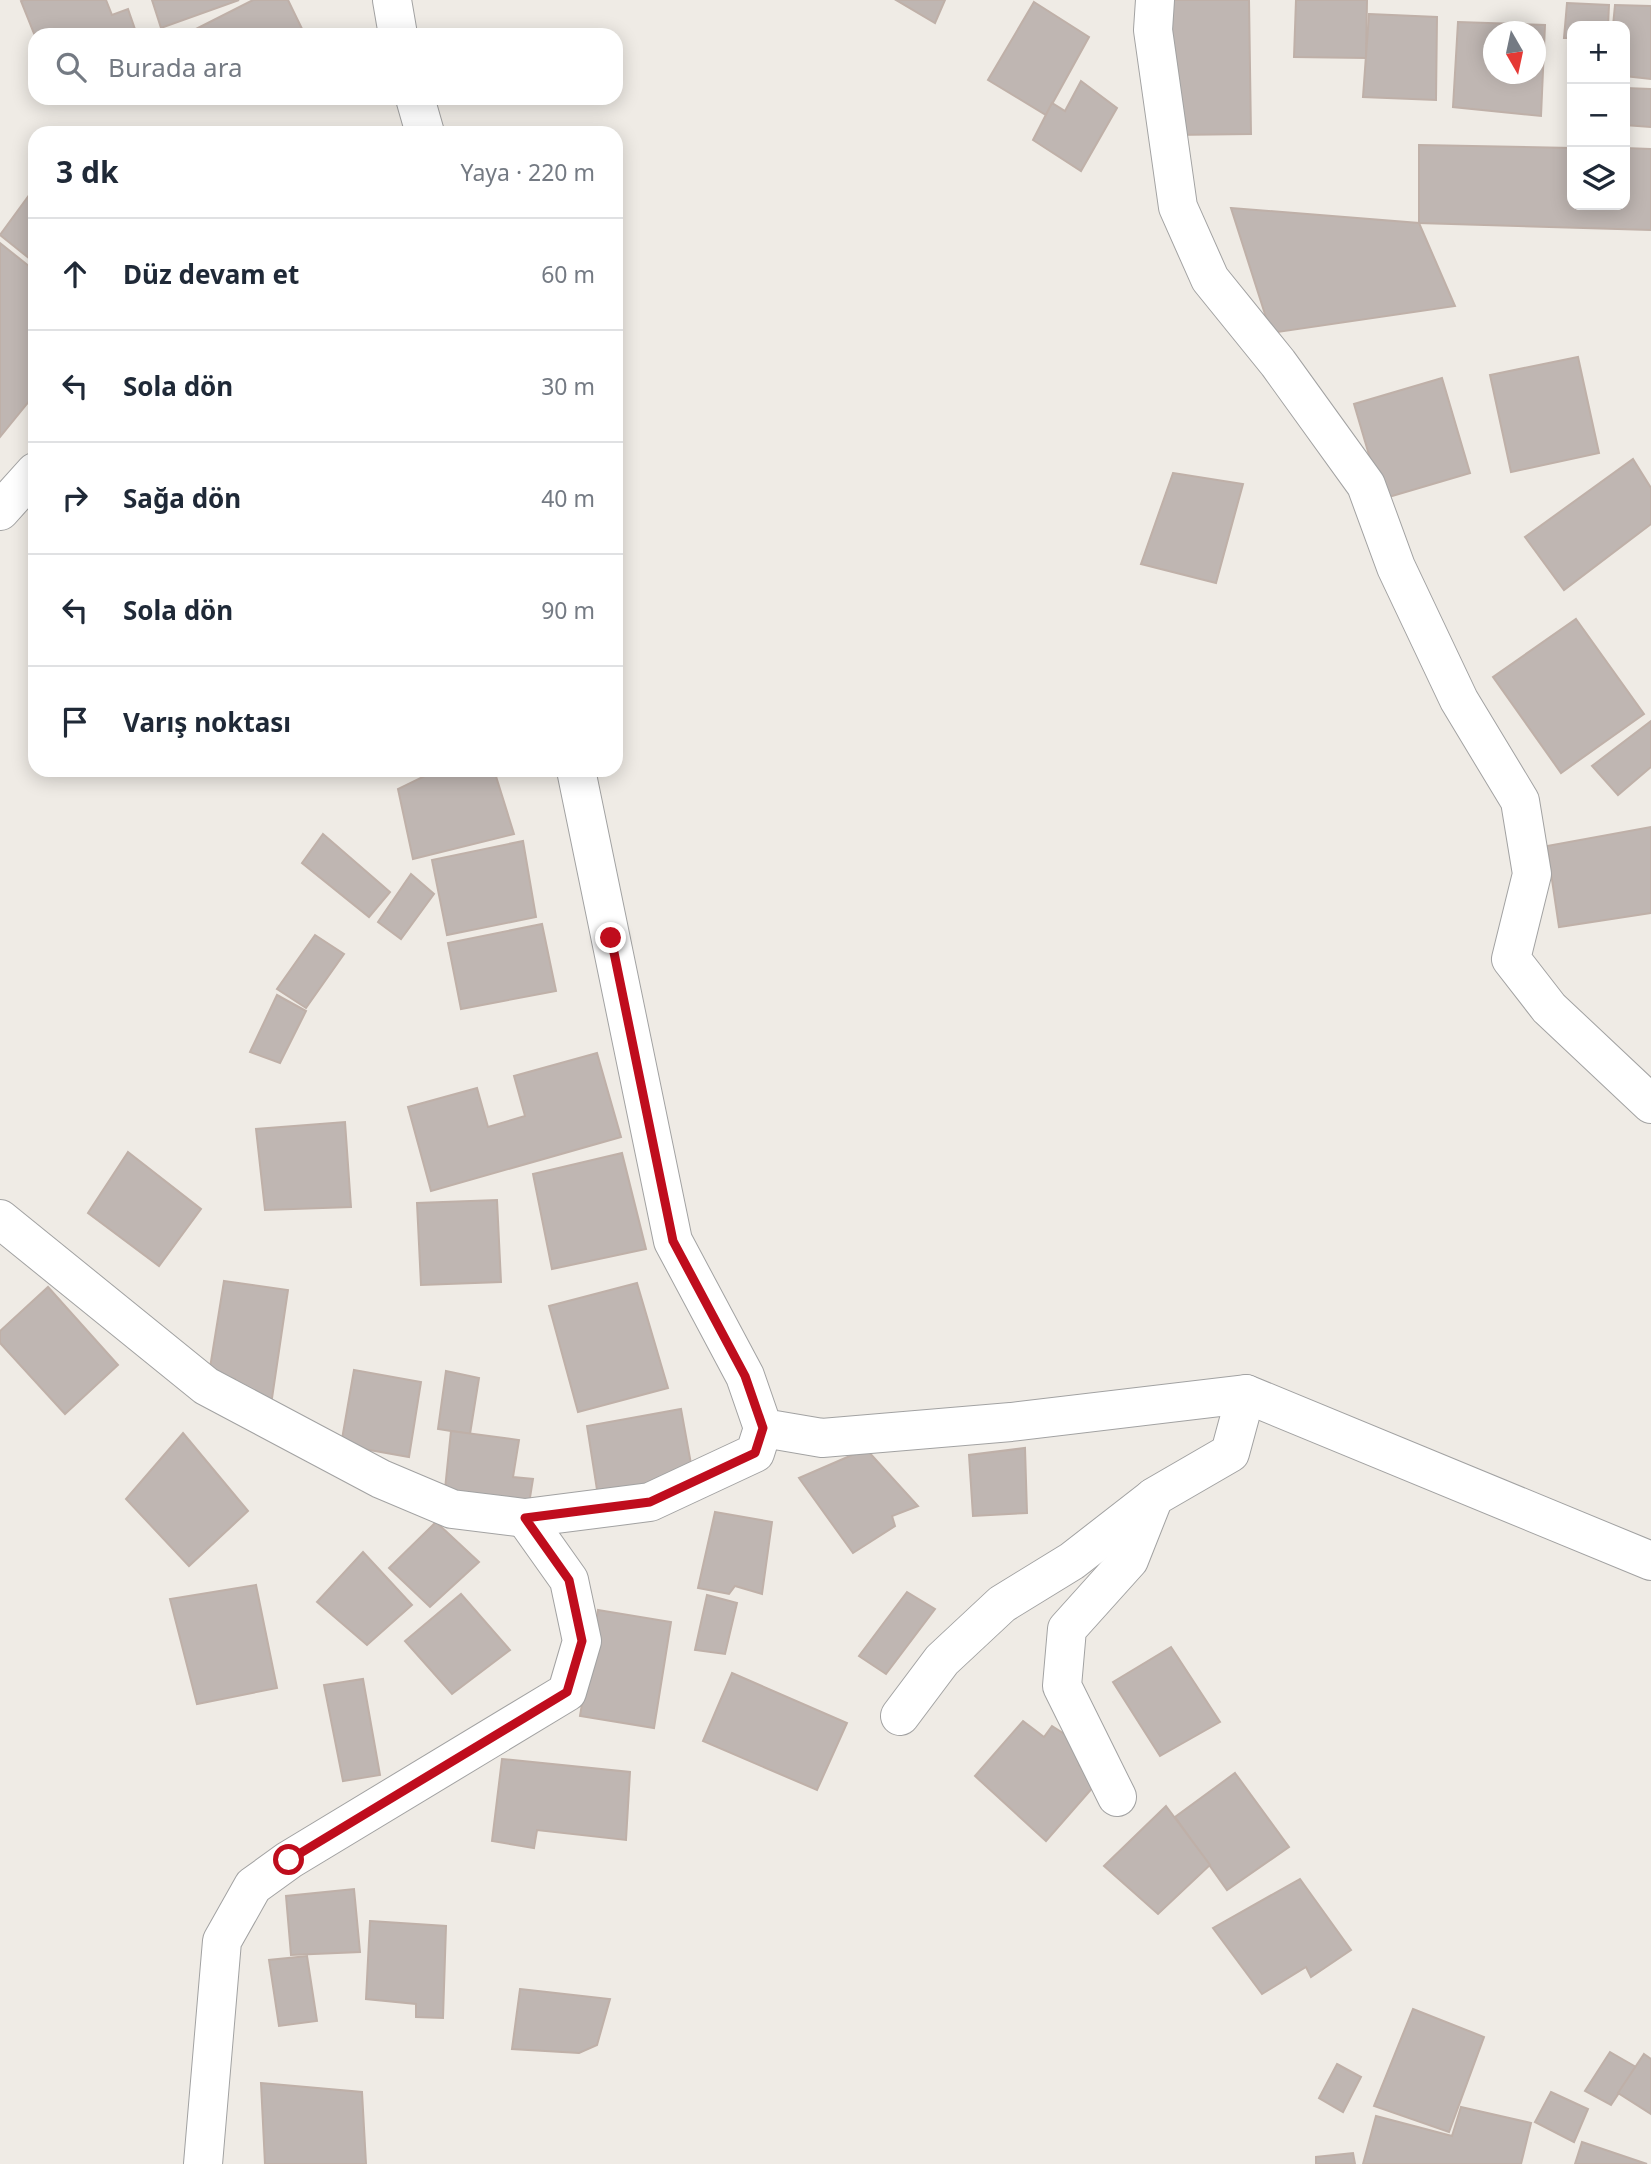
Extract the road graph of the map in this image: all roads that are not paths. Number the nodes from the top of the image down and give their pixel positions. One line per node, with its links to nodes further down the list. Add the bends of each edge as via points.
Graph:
1 (392, 0): 3 (street)
2 (1155, 0): 9 (street, via 1153,30 1178,207 1210,279 1366,485 1396,566 1459,701 1521,801 1532,874 1511,959 1549,1008)
3 (397, 28)
4 (417, 105): 5 (street)
5 (423, 126)
6 (28, 480): 7 (street)
7 (0, 511)
8 (577, 777): 12 (street, via 673,1241 745,1376)
9 (1651, 1104)
10 (0, 1219): 14 (street, via 206,1386 381,1479 452,1509)
11 (1245, 1394): 12 (street, via 1011,1422 822,1438); 13 (street, via 1230,1453); 15 (street)
12 (763, 1428): 14 (street, via 755,1453 650,1502)
13 (1154, 1497): 16 (street, via 1072,1561 1002,1604 942,1660); 17 (street, via 1129,1560 1068,1629 1062,1686)
14 (525, 1518): 18 (street, via 569,1580 582,1641 567,1692 253,1886 222,1941)
15 (1651, 1561)
16 (900, 1716)
17 (1117, 1797)
18 (204, 2164)

